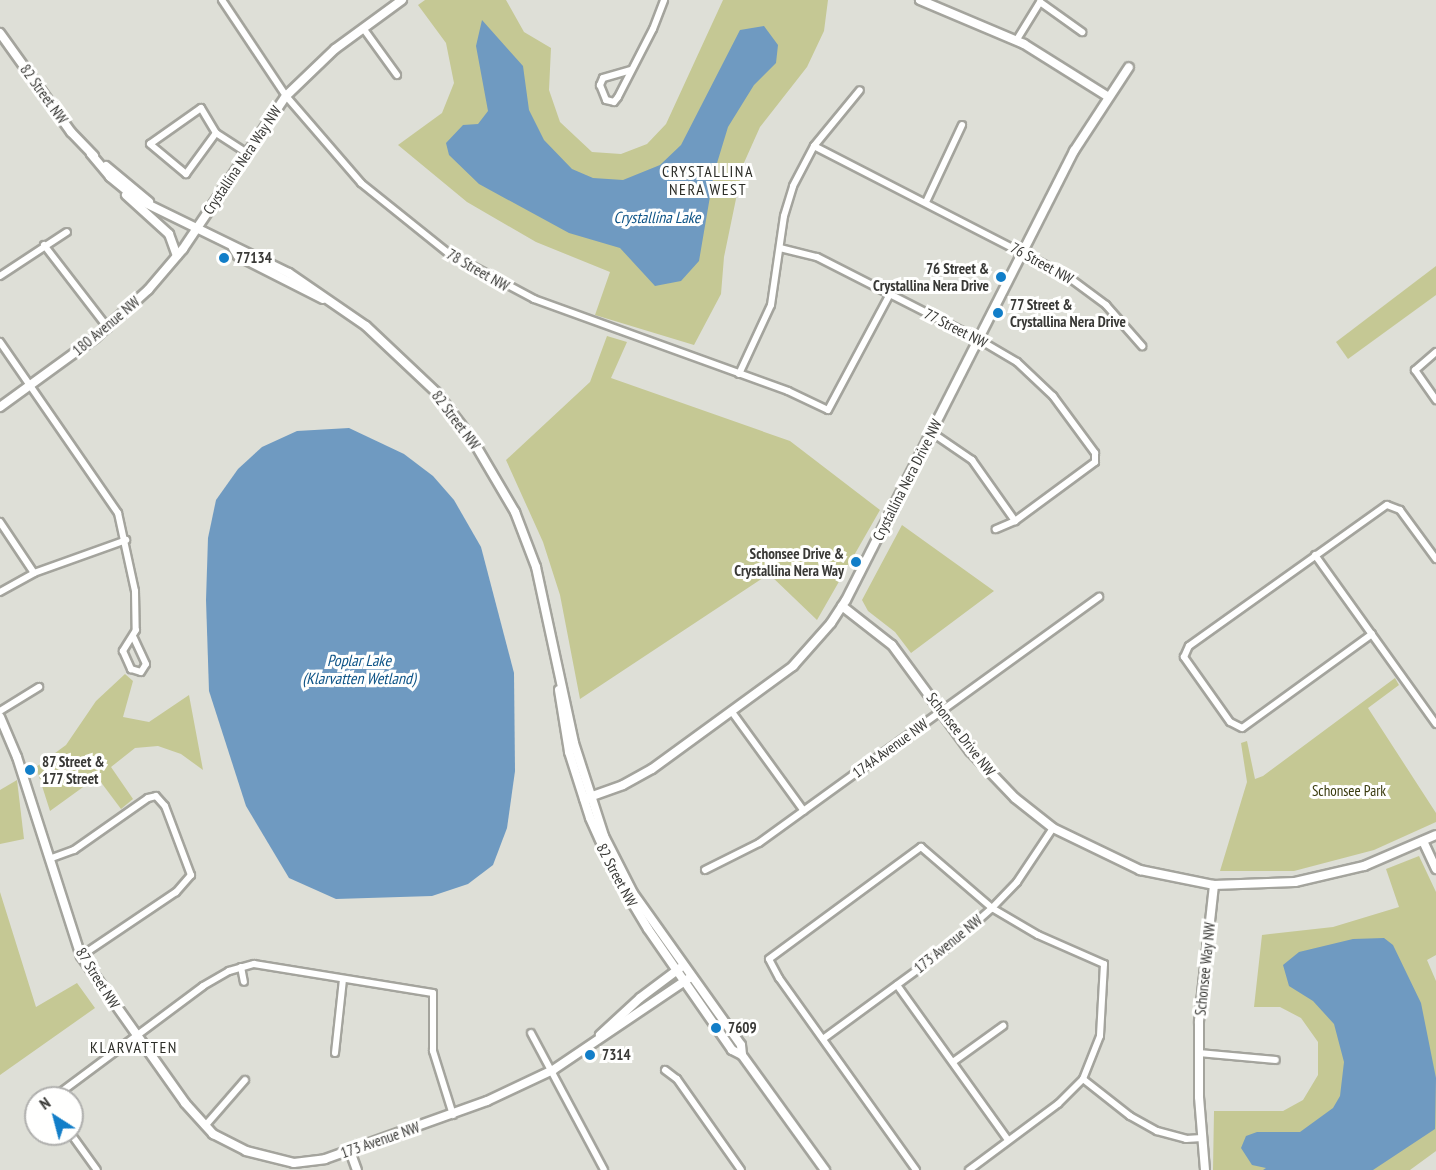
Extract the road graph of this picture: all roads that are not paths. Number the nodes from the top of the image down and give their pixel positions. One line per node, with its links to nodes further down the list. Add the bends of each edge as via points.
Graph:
1 (222, 0): 13 (street, 78 Street NW)
2 (402, 0): 5 (street, Crystallina Nera Way NW)
3 (664, 0): 10 (street)
4 (924, 1): 8 (street)
5 (363, 28): 11 (street); 13 (street, Crystallina Nera Way NW)
6 (1082, 32): 8 (street, via 1040,2)
7 (0, 33): 19 (street, 82 Street NW)
8 (1016, 40): 14 (street, via 1057,61)
9 (1129, 67): 14 (street, Crystallina Nera Drive NW)
10 (631, 70): 10 (street, via 603,78 600,85 606,100 616,100)
11 (397, 75)
12 (861, 90): 17 (street)
13 (286, 96): 18 (street, Crystallina Nera Way NW); 36 (street, 78 Street NW, via 340,162 383,204 474,270 534,299)
14 (1107, 96): 27 (street, Crystallina Nera Drive NW)
15 (962, 125): 21 (street)
16 (216, 133): 16 (street, via 186,174 150,144 201,108); 18 (street)
17 (814, 146): 21 (street, 76 Street NW); 26 (street, via 788,201)
18 (245, 152): 23 (street, Crystallina Nera Way NW)
19 (91, 154): 20 (street, 82 Street NW); 22 (street, 82 Street NW)
20 (110, 177): 22 (street, 82 Street NW, via 137,199); 28 (street, via 170,234)
21 (926, 202): 27 (street, 76 Street NW)
22 (151, 204): 23 (street, 82 Street NW)
23 (196, 229): 28 (street, 180 Avenue NW); 59 (street, 82 Street NW, via 233,248 238,256 342,309 392,348 436,392 496,476 536,567)
24 (67, 232): 25 (street)
25 (44, 245): 29 (street); 31 (street)
26 (780, 248): 30 (street, 77 Street NW, via 817,257); 36 (street, via 771,305)
27 (1022, 252): 32 (street, Crystallina Nera Drive NW); 34 (street, 76 Street NW, via 1092,294)
28 (177, 256): 31 (street, 180 Avenue NW)
29 (0, 276)
30 (890, 294): 32 (street, 77 Street NW); 36 (street, 78 Street NW, via 828,410)
31 (108, 328): 37 (street, 180 Avenue NW)
32 (978, 339): 40 (street, Crystallina Nera Drive NW); 41 (street, 77 Street NW, via 1017,362 1046,387 1096,458 1092,465)
33 (0, 342): 37 (street)
34 (1142, 346)
35 (1436, 352): 38 (street, via 1415,370)
36 (739, 374)
37 (31, 385): 39 (street, 180 Avenue NW); 44 (street, via 112,502)
38 (1436, 400)
39 (0, 407)
40 (931, 432): 41 (street, via 972,460); 50 (street, Crystallina Nera Drive NW)
41 (1015, 520): 43 (street)
42 (0, 522): 47 (street)
43 (996, 530)
44 (126, 540): 47 (street); 52 (street, via 135,591)
45 (1315, 555): 46 (street, via 1387,505 1400,510); 51 (street); 51 (street, via 1189,646 1184,657 1237,727 1246,726)
46 (1436, 560)
47 (34, 573): 48 (street)
48 (0, 591)
49 (1099, 597): 54 (street, 174A Avenue NW)
50 (842, 606): 54 (street, Schonsee Drive NW, via 892,645); 56 (street, Crystallina Nera Drive NW, via 793,666)
51 (1372, 634): 58 (street)
52 (134, 638): 52 (street, via 126,642 123,651 131,669 141,672 146,663)
53 (39, 687): 55 (street)
54 (941, 710): 60 (street, 174A Avenue NW); 61 (street, Schonsee Drive NW, via 994,778)
55 (0, 711)
56 (732, 712): 59 (street, Crystallina Nera Drive NW, via 639,778); 60 (street)
57 (0, 717): 64 (street, 87 Street NW, via 17,757)
58 (1436, 724)
59 (587, 798): 71 (street, 82 Street NW, via 622,875)
60 (804, 811): 66 (street, 174A Avenue NW, via 744,853)
61 (1053, 828): 67 (street, Schonsee Drive NW, via 1140,870); 68 (street, 173 Avenue NW, via 1017,882)
62 (1436, 835): 63 (street, Schonsee Drive NW)
63 (1423, 841): 65 (street); 67 (street, Schonsee Drive NW, via 1372,863 1321,878 1270,885)
64 (49, 859): 69 (street, 87 Street NW); 69 (street, via 74,850 156,796 165,806 190,879)
65 (1436, 869)
66 (705, 870)
67 (1214, 885): 82 (street, Schonsee Way NW, via 1202,983)
68 (992, 908): 75 (street, 173 Avenue NW); 79 (street, via 921,847 769,958); 87 (street, via 1038,935 1104,964 1100,1035)
69 (81, 956): 78 (street, 87 Street NW)
70 (240, 967): 72 (street, via 254,964); 74 (street); 78 (street, via 203,986)
71 (680, 968): 73 (street, 82 Street NW); 80 (street, 173 Avenue NW, via 640,998)
72 (343, 979): 81 (street); 90 (street, via 434,993 433,1051)
73 (688, 979): 80 (street, 173 Avenue NW); 100 (street, 82 Street NW, via 732,1050 742,1055)
74 (244, 982)
75 (897, 985): 79 (street, 173 Avenue NW); 84 (street)
76 (1003, 1026): 84 (street)
77 (531, 1033): 85 (street)
78 (135, 1036): 89 (street); 91 (street, 87 Street NW)
79 (823, 1039): 101 (street)
80 (584, 1050): 85 (street, 173 Avenue NW)
81 (335, 1053)
82 (1199, 1053): 83 (street); 92 (street, Schonsee Way NW)
83 (1276, 1060)
84 (953, 1062): 93 (street)
85 (553, 1070): 90 (street, 173 Avenue NW); 98 (street)
86 (665, 1070): 99 (street, via 677,1078)
87 (1083, 1079): 92 (street, via 1156,1131 1186,1139); 93 (street, via 1059,1104)
88 (245, 1080): 91 (street)
89 (69, 1086)
90 (453, 1114): 95 (street, 173 Avenue NW)
91 (205, 1126): 95 (street, 173 Avenue NW, via 246,1151 294,1162)
92 (1202, 1138): 103 (street, Schonsee Way NW)
93 (1008, 1140): 102 (street)
94 (80, 1146): 96 (street)
95 (350, 1151): 97 (street)
96 (97, 1170)
97 (357, 1170)
98 (604, 1170)
99 (741, 1170)
100 (825, 1170)
101 (916, 1170)
102 (969, 1170)
103 (1205, 1170)

